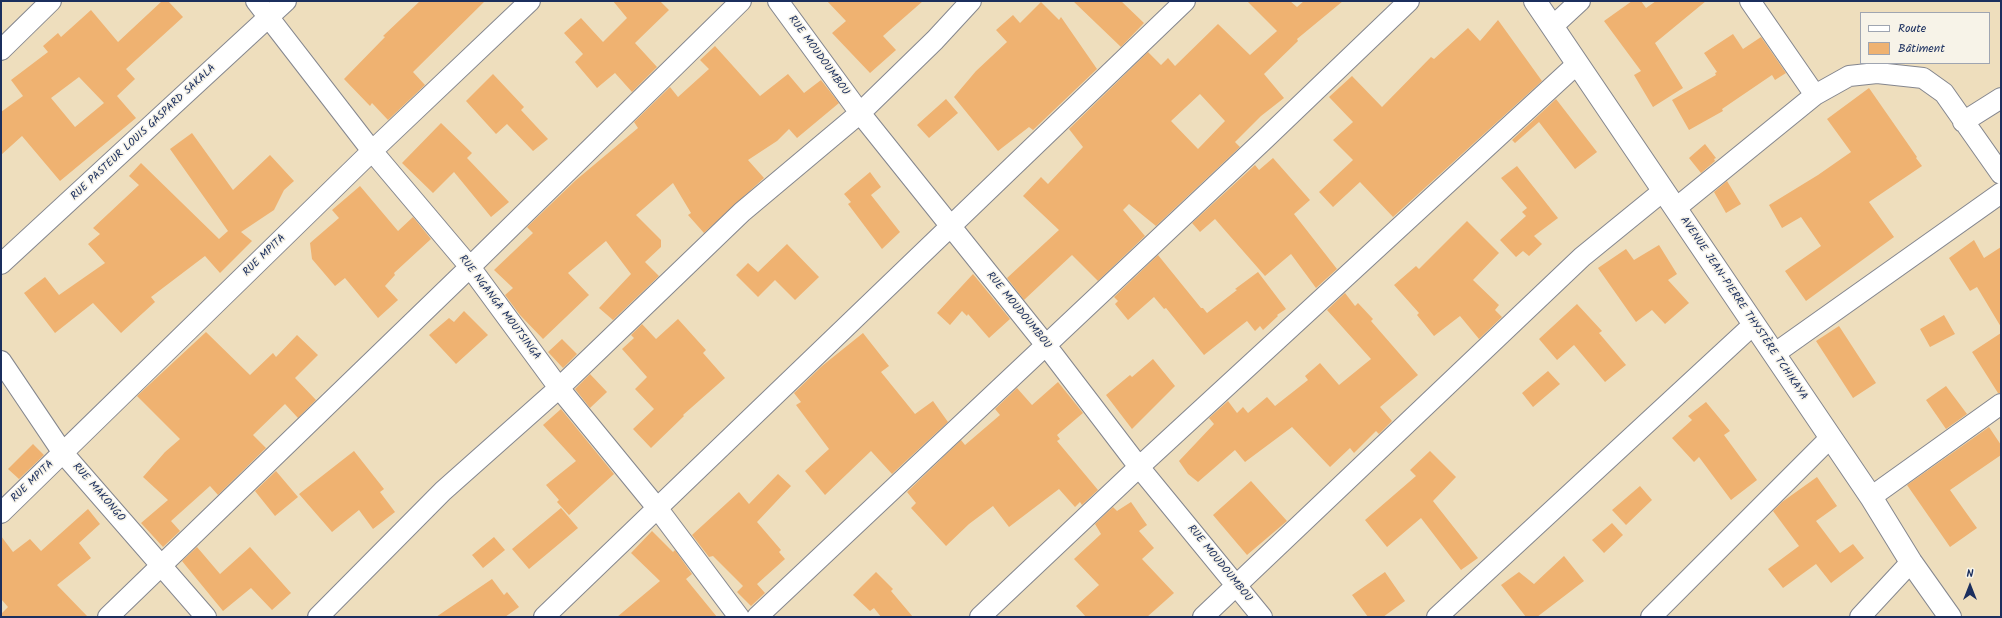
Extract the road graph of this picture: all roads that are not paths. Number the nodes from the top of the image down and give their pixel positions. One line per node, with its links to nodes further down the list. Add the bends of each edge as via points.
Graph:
1 (51, 1): 15 (street)
2 (256, 1): 13 (street, RUE NGANGA MOUTSINGA)
3 (286, 1): 13 (street, RUE PASTEUR LOUIS GASPARD SAKALA)
4 (530, 1): 21 (street, RUE MPITA)
5 (741, 1): 28 (street)
6 (778, 1): 19 (street, RUE MOUDOUMBOU)
7 (971, 1): 19 (street)
8 (1185, 1): 26 (street)
9 (1409, 1): 30 (street)
10 (1535, 1): 14 (street, AVENUE JEAN-PIERRE THYSTÈRE TCHIKAYA)
11 (1580, 1): 14 (street)
12 (1750, 1): 17 (street)
13 (268, 18): 21 (street, RUE NGANGA MOUTSINGA); 27 (street, RUE PASTEUR LOUIS GASPARD SAKALA)
14 (1552, 26): 16 (street, AVENUE JEAN-PIERRE THYSTÈRE TCHIKAYA)
15 (1, 50)
16 (1577, 64): 23 (street, AVENUE JEAN-PIERRE THYSTÈRE TCHIKAYA); 37 (street)
17 (1815, 95): 20 (street, via 1849,76 1877,73 1923,78 1944,93); 25 (street)
18 (2001, 98): 20 (street)
19 (860, 113): 26 (street, RUE MOUDOUMBOU); 33 (street, via 742,212)
20 (1963, 122): 22 (street)
21 (372, 151): 28 (street, RUE NGANGA MOUTSINGA); 36 (street, RUE MPITA)
22 (2001, 174)
23 (1663, 190): 25 (street, AVENUE JEAN-PIERRE THYSTÈRE TCHIKAYA); 43 (street, via 1582,257)
24 (2001, 193): 31 (street)
25 (1676, 208): 29 (street, AVENUE JEAN-PIERRE THYSTÈRE TCHIKAYA)
26 (950, 226): 30 (street, RUE MOUDOUMBOU); 39 (street)
27 (1, 264)
28 (470, 267): 33 (street, RUE NGANGA MOUTSINGA); 42 (street)
29 (1754, 324): 31 (street, AVENUE JEAN-PIERRE THYSTÈRE TCHIKAYA); 53 (street)
30 (1045, 344): 37 (street, RUE MOUDOUMBOU); 49 (street)
31 (1774, 354): 35 (street, AVENUE JEAN-PIERRE THYSTÈRE TCHIKAYA)
32 (1, 361): 36 (street, RUE MAKONGO)
33 (558, 388): 39 (street, RUE NGANGA MOUTSINGA); 46 (street, via 443,491)
34 (2001, 404): 38 (street)
35 (1830, 438): 38 (street, AVENUE JEAN-PIERRE THYSTÈRE TCHIKAYA); 54 (street)
36 (63, 453): 40 (street, RUE MPITA); 42 (street, RUE MAKONGO)
37 (1139, 467): 43 (street, RUE MOUDOUMBOU); 50 (street)
38 (1871, 497): 41 (street, AVENUE JEAN-PIERRE THYSTÈRE TCHIKAYA)
39 (658, 509): 47 (street); 48 (street, RUE NGANGA MOUTSINGA)
40 (1, 513)
41 (1910, 562): 55 (street); 56 (street, AVENUE JEAN-PIERRE THYSTÈRE TCHIKAYA)
42 (162, 566): 44 (street); 45 (street, RUE MAKONGO)
43 (1237, 585): 51 (street); 52 (street, RUE MOUDOUMBOU)
44 (108, 617)
45 (206, 617)
46 (318, 617)
47 (544, 617)
48 (739, 617)
49 (757, 617)
50 (980, 617)
51 (1203, 617)
52 (1262, 617)
53 (1437, 617)
54 (1652, 617)
55 (1860, 617)
56 (1950, 617)

